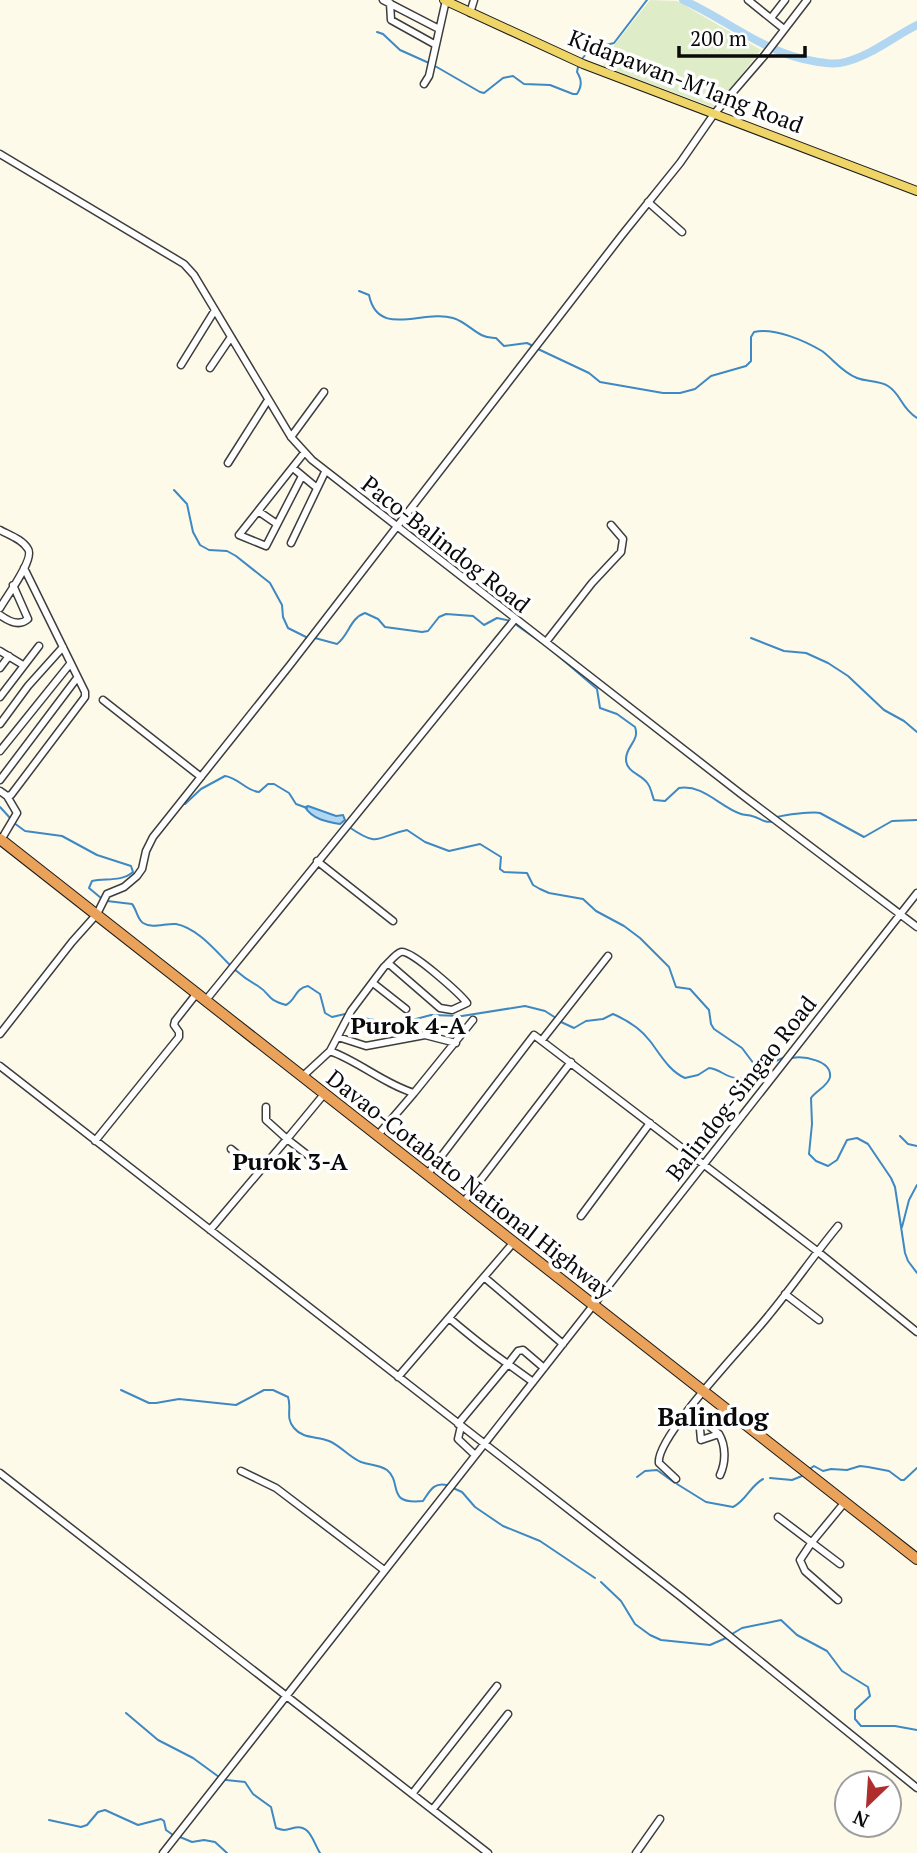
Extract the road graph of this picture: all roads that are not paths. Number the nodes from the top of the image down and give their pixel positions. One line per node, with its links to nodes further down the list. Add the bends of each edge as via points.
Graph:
1 (445, 0): 8 (main road, Kidapawan-M'lang Road); 10 (street)
2 (474, 0): 8 (street)
3 (480, 0): 8 (street)
4 (748, 0): 9 (street)
5 (807, 0): 11 (street)
6 (387, 2): 10 (street); 12 (street, via 391,20)
7 (780, 2): 9 (street)
8 (471, 11): 14 (main road, Kidapawan-M'lang Road, via 583,64)
9 (771, 18): 11 (street)
10 (439, 29): 12 (street)
11 (784, 29): 14 (street)
12 (436, 45): 13 (street)
13 (424, 84)
14 (714, 114): 16 (main road, Kidapawan-M'lang Road); 17 (street)
15 (0, 154): 19 (street, Paco-Balindog Road, via 184,264)
16 (917, 191)
17 (648, 202): 18 (street); 35 (street)
18 (682, 232)
19 (215, 310): 20 (street, Paco-Balindog Road); 21 (street)
20 (231, 337): 22 (street); 24 (street, Paco-Balindog Road)
21 (181, 365)
22 (210, 368)
23 (324, 392): 25 (street)
24 (268, 400): 25 (street, Paco-Balindog Road); 27 (street)
25 (291, 437): 26 (street, Paco-Balindog Road)
26 (304, 453): 28 (street); 29 (street, Paco-Balindog Road)
27 (229, 463)
28 (293, 468): 30 (street); 32 (street)
29 (325, 472): 31 (street); 35 (street, Paco-Balindog Road)
30 (302, 475): 31 (street); 33 (street)
31 (317, 488): 37 (street)
32 (258, 511): 33 (street); 33 (street, via 239,535 266,547)
33 (277, 524)
34 (611, 525): 43 (street, via 623,539 621,552)
35 (398, 526): 42 (street, Paco-Balindog Road); 56 (street)
36 (0, 530): 38 (street, via 28,548)
37 (291, 543)
38 (24, 568): 39 (street); 45 (street)
39 (13, 585): 40 (street); 41 (street, via 28,620 14,623)
40 (0, 608)
41 (0, 615)
42 (516, 619): 43 (street, Paco-Balindog Road); 61 (street)
43 (546, 642): 64 (street, Paco-Balindog Road)
44 (39, 646): 49 (street)
45 (62, 647): 48 (street); 54 (street)
46 (0, 650): 47 (street)
47 (9, 656): 49 (street); 50 (street)
48 (70, 664): 51 (street); 55 (street)
49 (23, 665): 52 (street)
50 (0, 668)
51 (77, 678): 57 (street); 59 (street, via 84,699)
52 (0, 696)
53 (103, 701): 56 (street)
54 (0, 724)
55 (0, 751)
56 (201, 777): 63 (street, via 153,837 140,873 124,887 109,892)
57 (0, 779)
58 (0, 791): 59 (street)
59 (7, 796): 60 (street, via 17,813)
60 (0, 839): 63 (highway, Davao-Cotabato National Highway)
61 (317, 861): 65 (street); 70 (street)
62 (917, 893): 64 (street, Balindog-Singao Road)
63 (97, 914): 70 (highway, Davao-Cotabato National Highway); 73 (street)
64 (901, 914): 66 (street, Paco-Balindog Road); 90 (street, Balindog-Singao Road)
65 (393, 921)
66 (917, 927)
67 (608, 956): 75 (street)
68 (388, 963): 68 (street, via 440,1008 452,1010 467,1003 409,953 402,952); 69 (street)
69 (373, 983): 71 (street); 74 (street)
70 (202, 996): 80 (highway, Davao-Cotabato National Highway); 87 (street, via 175,1021 178,1037)
71 (406, 1009)
72 (473, 1020): 76 (street)
73 (0, 1034)
74 (338, 1037): 76 (street, via 366,1046 425,1035); 77 (street)
75 (542, 1040): 78 (street); 92 (street, via 534,1035)
76 (456, 1044): 82 (street)
77 (330, 1051): 80 (street); 82 (street)
78 (571, 1062): 84 (street); 93 (street)
79 (0, 1066): 87 (street)
80 (303, 1076): 81 (highway, Davao-Cotabato National Highway)
81 (325, 1093): 85 (highway, Davao-Cotabato National Highway); 86 (street)
82 (415, 1093): 85 (street)
83 (266, 1107): 86 (street, via 266,1120)
84 (649, 1123): 90 (street); 94 (street)
85 (378, 1135): 92 (highway, Davao-Cotabato National Highway)
86 (287, 1139): 89 (street); 91 (street)
87 (94, 1141): 96 (street)
88 (231, 1149): 91 (street)
89 (314, 1160)
90 (703, 1163): 98 (street); 101 (street, Balindog-Singao Road)
91 (259, 1172): 96 (street)
92 (427, 1175): 93 (highway, Davao-Cotabato National Highway)
93 (463, 1203): 97 (highway, Davao-Cotabato National Highway)
94 (581, 1216)
95 (838, 1226): 98 (street)
96 (210, 1230): 108 (street)
97 (514, 1242): 99 (street); 101 (highway, Davao-Cotabato National Highway)
98 (817, 1251): 100 (street); 104 (street)
99 (484, 1277): 102 (street); 105 (street)
100 (785, 1294): 103 (street); 110 (street)
101 (594, 1306): 105 (street, Balindog-Singao Road); 110 (highway, Davao-Cotabato National Highway)
102 (449, 1318): 106 (street); 108 (street)
103 (819, 1320)
104 (917, 1332)
105 (563, 1344): 107 (street, Balindog-Singao Road)
106 (508, 1364): 107 (street, via 520,1350); 109 (street); 113 (street)
107 (544, 1368): 109 (street, Balindog-Singao Road)
108 (398, 1377): 113 (street)
109 (533, 1382): 115 (street, Balindog-Singao Road)
110 (704, 1392): 111 (street); 121 (highway, Davao-Cotabato National Highway)
111 (689, 1409): 112 (street); 120 (street, via 659,1457 663,1468)
112 (699, 1418): 114 (street); 114 (street, via 701,1440)
113 (460, 1425): 115 (street); 116 (street, via 458,1439)
114 (719, 1434): 119 (street, via 724,1461)
115 (484, 1444): 116 (street, Balindog-Singao Road); 131 (street)
116 (475, 1455): 126 (street, Balindog-Singao Road)
117 (241, 1471): 126 (street, via 276,1488)
118 (0, 1473): 129 (street)
119 (720, 1475)
120 (677, 1479)
121 (845, 1502): 123 (street); 124 (highway, Davao-Cotabato National Highway)
122 (778, 1517): 123 (street)
123 (812, 1542): 125 (street); 127 (street, via 802,1557 802,1567)
124 (917, 1559)
125 (840, 1564)
126 (384, 1570): 129 (street, Balindog-Singao Road)
127 (838, 1600)
128 (496, 1686): 132 (street)
129 (288, 1696): 132 (street); 135 (street, Balindog-Singao Road)
130 (508, 1714): 133 (street)
131 (917, 1788)
132 (412, 1794): 133 (street)
133 (433, 1809): 136 (street)
134 (660, 1819): 137 (street)
135 (163, 1853)
136 (488, 1853)
137 (636, 1853)

